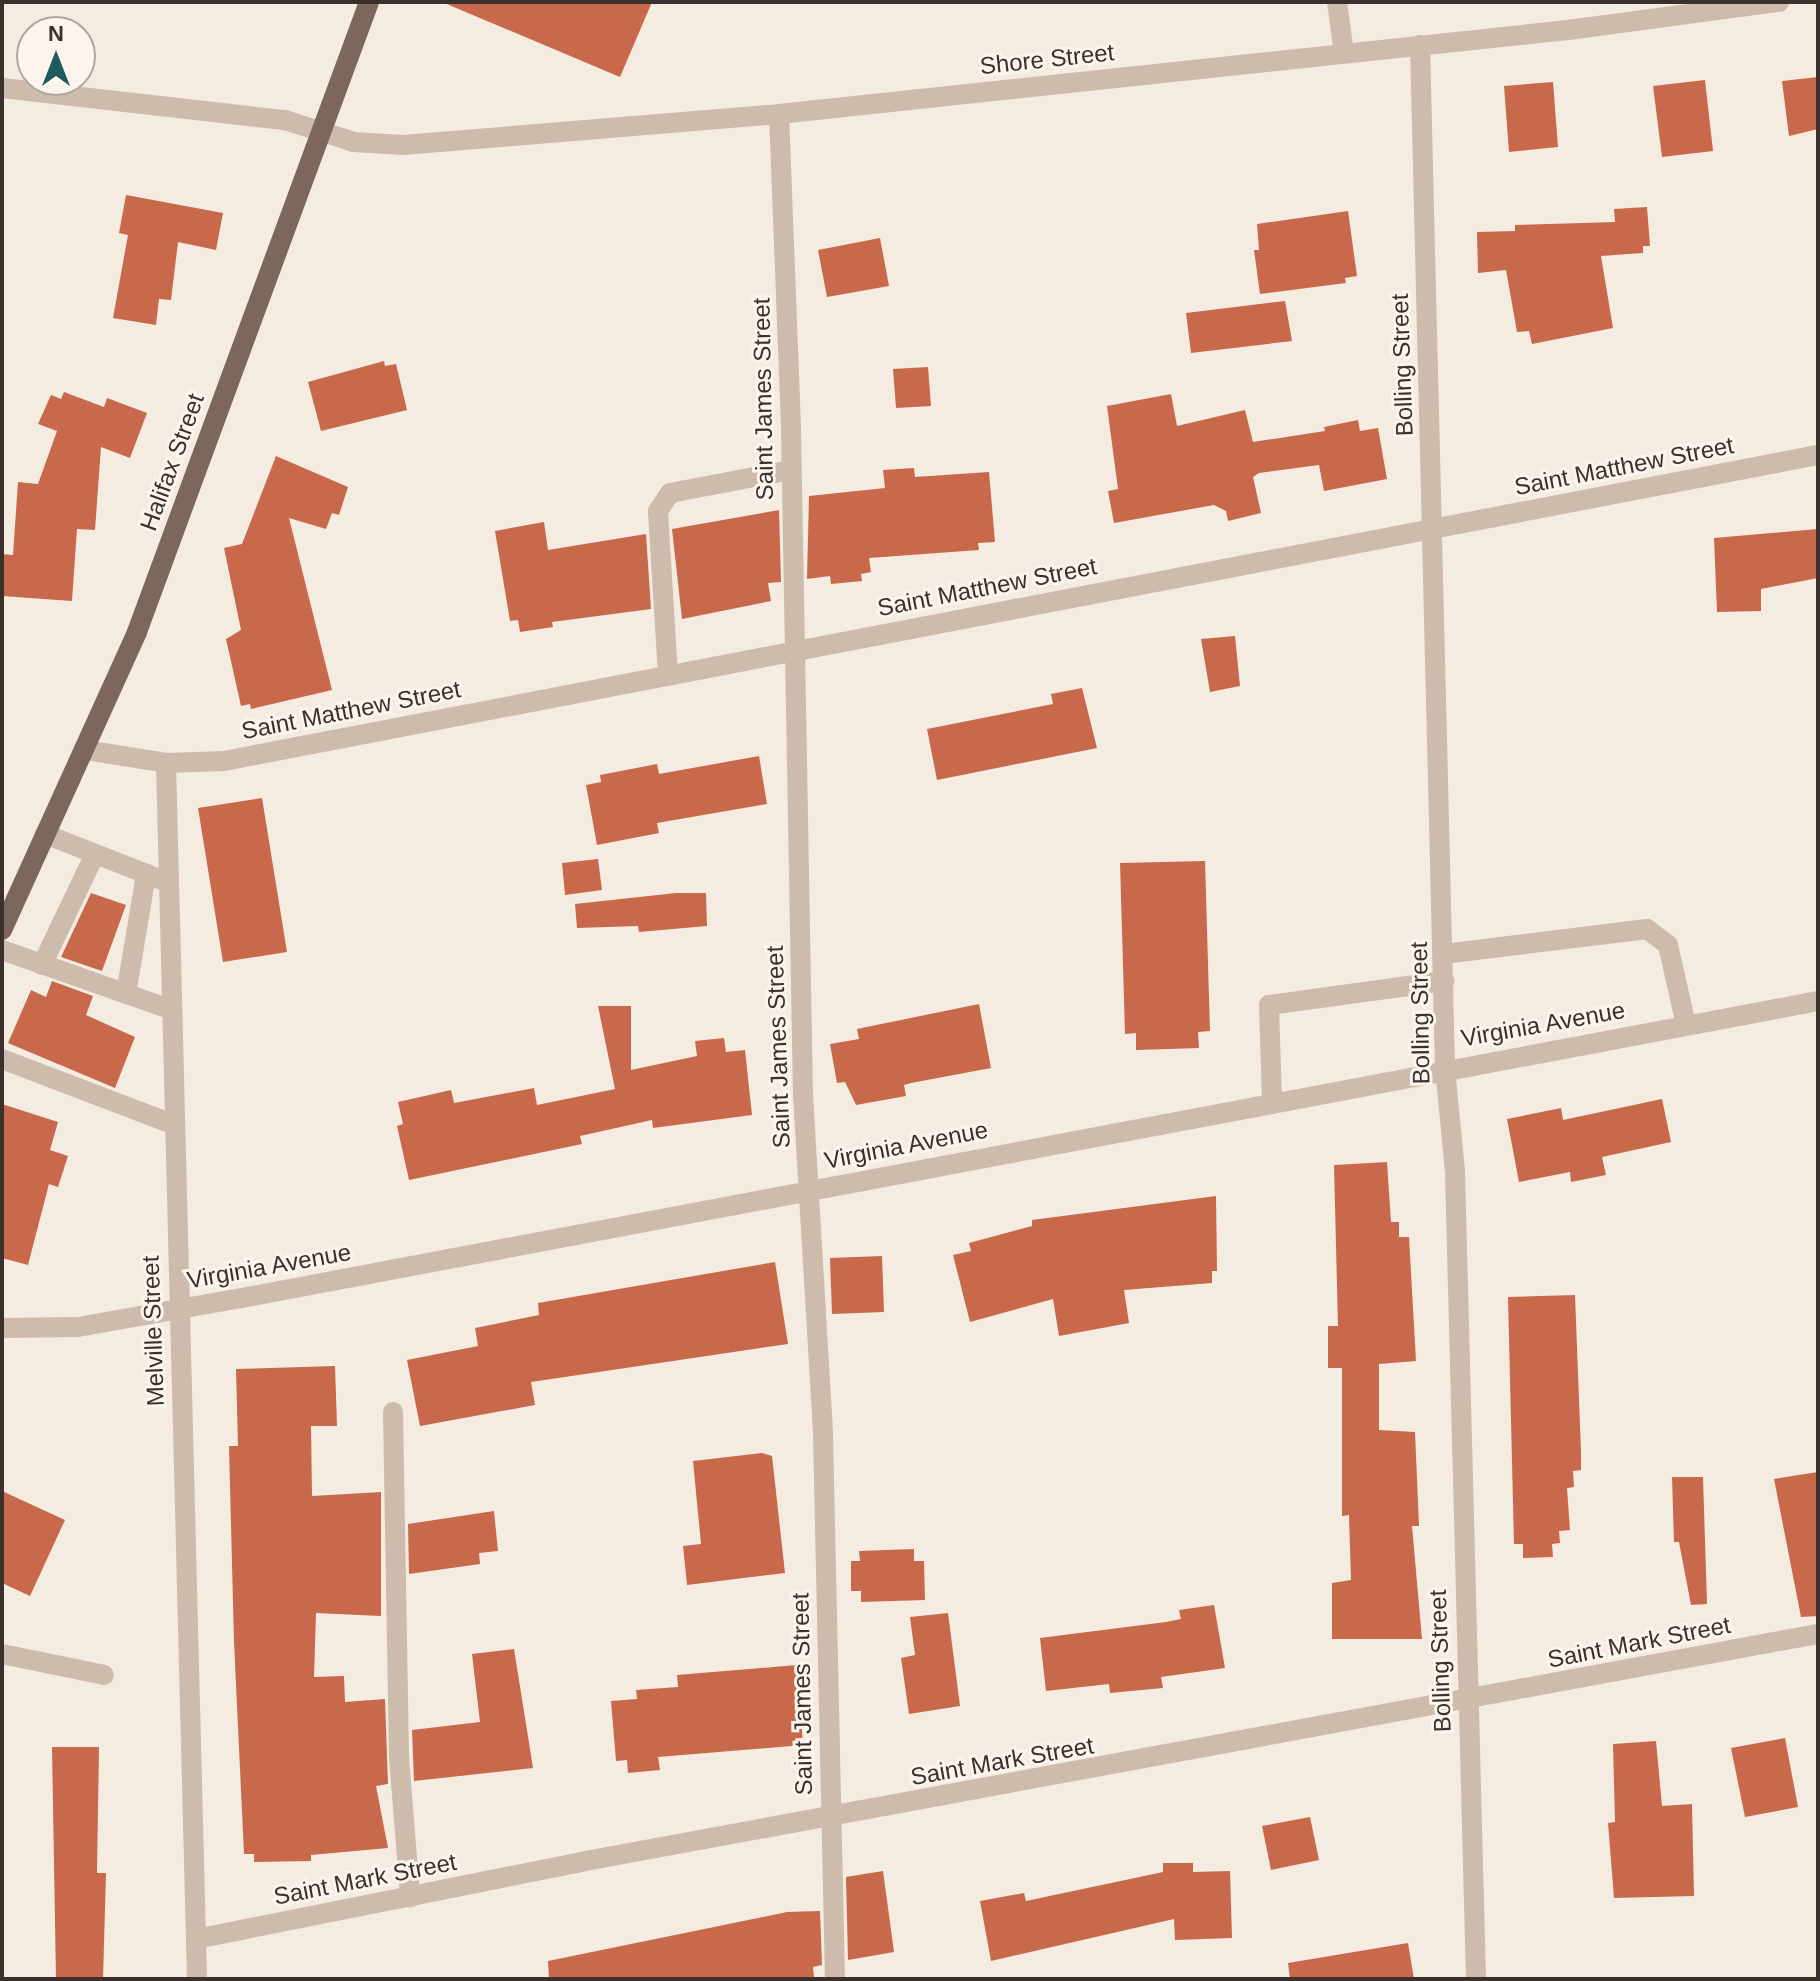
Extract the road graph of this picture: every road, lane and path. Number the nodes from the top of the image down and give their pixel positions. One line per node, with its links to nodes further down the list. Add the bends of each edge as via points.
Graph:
1 (369, 2): 9 (main road, Halifax Street)
2 (1337, 2): 6 (street)
3 (1779, 2): 4 (street, Shore Street)
4 (1738, 4): 5 (street, Shore Street)
5 (1420, 45): 6 (street, Shore Street); 12 (street, Bolling Street)
6 (1344, 53): 8 (street, Shore Street)
7 (2, 88): 9 (street, Shore Street, via 285,120)
8 (779, 114): 9 (street, Shore Street, via 403,145 354,142); 11 (street, Saint James Street)
9 (321, 131): 15 (main road, Halifax Street, via 137,632)
10 (1818, 455): 12 (street, Saint Matthew Street)
11 (791, 470): 13 (street, Saint James Street); 14 (street, via 670,493 658,511)
12 (1434, 528): 13 (street, Saint Matthew Street); 23 (street, Bolling Street)
13 (792, 651): 14 (street, Saint Matthew Street); 34 (street, Saint James Street)
14 (668, 675): 16 (street, Saint Matthew Street, via 224,761)
15 (86, 750): 16 (street); 17 (main road, Halifax Street)
16 (166, 763): 20 (street, Melville Street)
17 (45, 834): 18 (street); 21 (main road, Halifax Street)
18 (95, 854): 19 (street); 24 (street)
19 (146, 874): 20 (street); 26 (street)
20 (167, 882): 28 (street, Melville Street)
21 (2, 930)
22 (2, 950): 24 (street)
23 (1444, 954): 25 (street, Bolling Street); 29 (street, via 1647,929 1668,945)
24 (42, 965): 26 (street)
25 (1444, 981): 31 (street, Bolling Street); 32 (street, via 1269,1005)
26 (126, 994): 28 (street)
27 (1818, 1001): 29 (street, Virginia Avenue)
28 (170, 1009): 33 (street, Melville Street)
29 (1686, 1025): 31 (street, Virginia Avenue)
30 (2, 1059): 33 (street)
31 (1445, 1068): 32 (street, Virginia Avenue); 41 (street, Bolling Street, via 1455,1172)
32 (1272, 1101): 34 (street, Virginia Avenue)
33 (172, 1124): 35 (street, Melville Street)
34 (810, 1190): 35 (street, Virginia Avenue); 42 (street, Saint James Street, via 824,1466)
35 (179, 1309): 36 (street, Virginia Avenue, via 78,1327); 44 (street, Melville Street)
36 (2, 1328)
37 (393, 1412): 43 (street, via 399,1757)
38 (1818, 1634): 41 (street, Saint Mark Street)
39 (2, 1654): 40 (street)
40 (104, 1675)
41 (1467, 1701): 42 (street, Saint Mark Street); 47 (street, Bolling Street)
42 (829, 1819): 43 (street, Saint Mark Street); 46 (street, Saint James Street)
43 (410, 1898): 44 (street, Saint Mark Street)
44 (196, 1939): 45 (street, Melville Street)
45 (197, 1979)
46 (835, 1979)
47 (1476, 1979)

